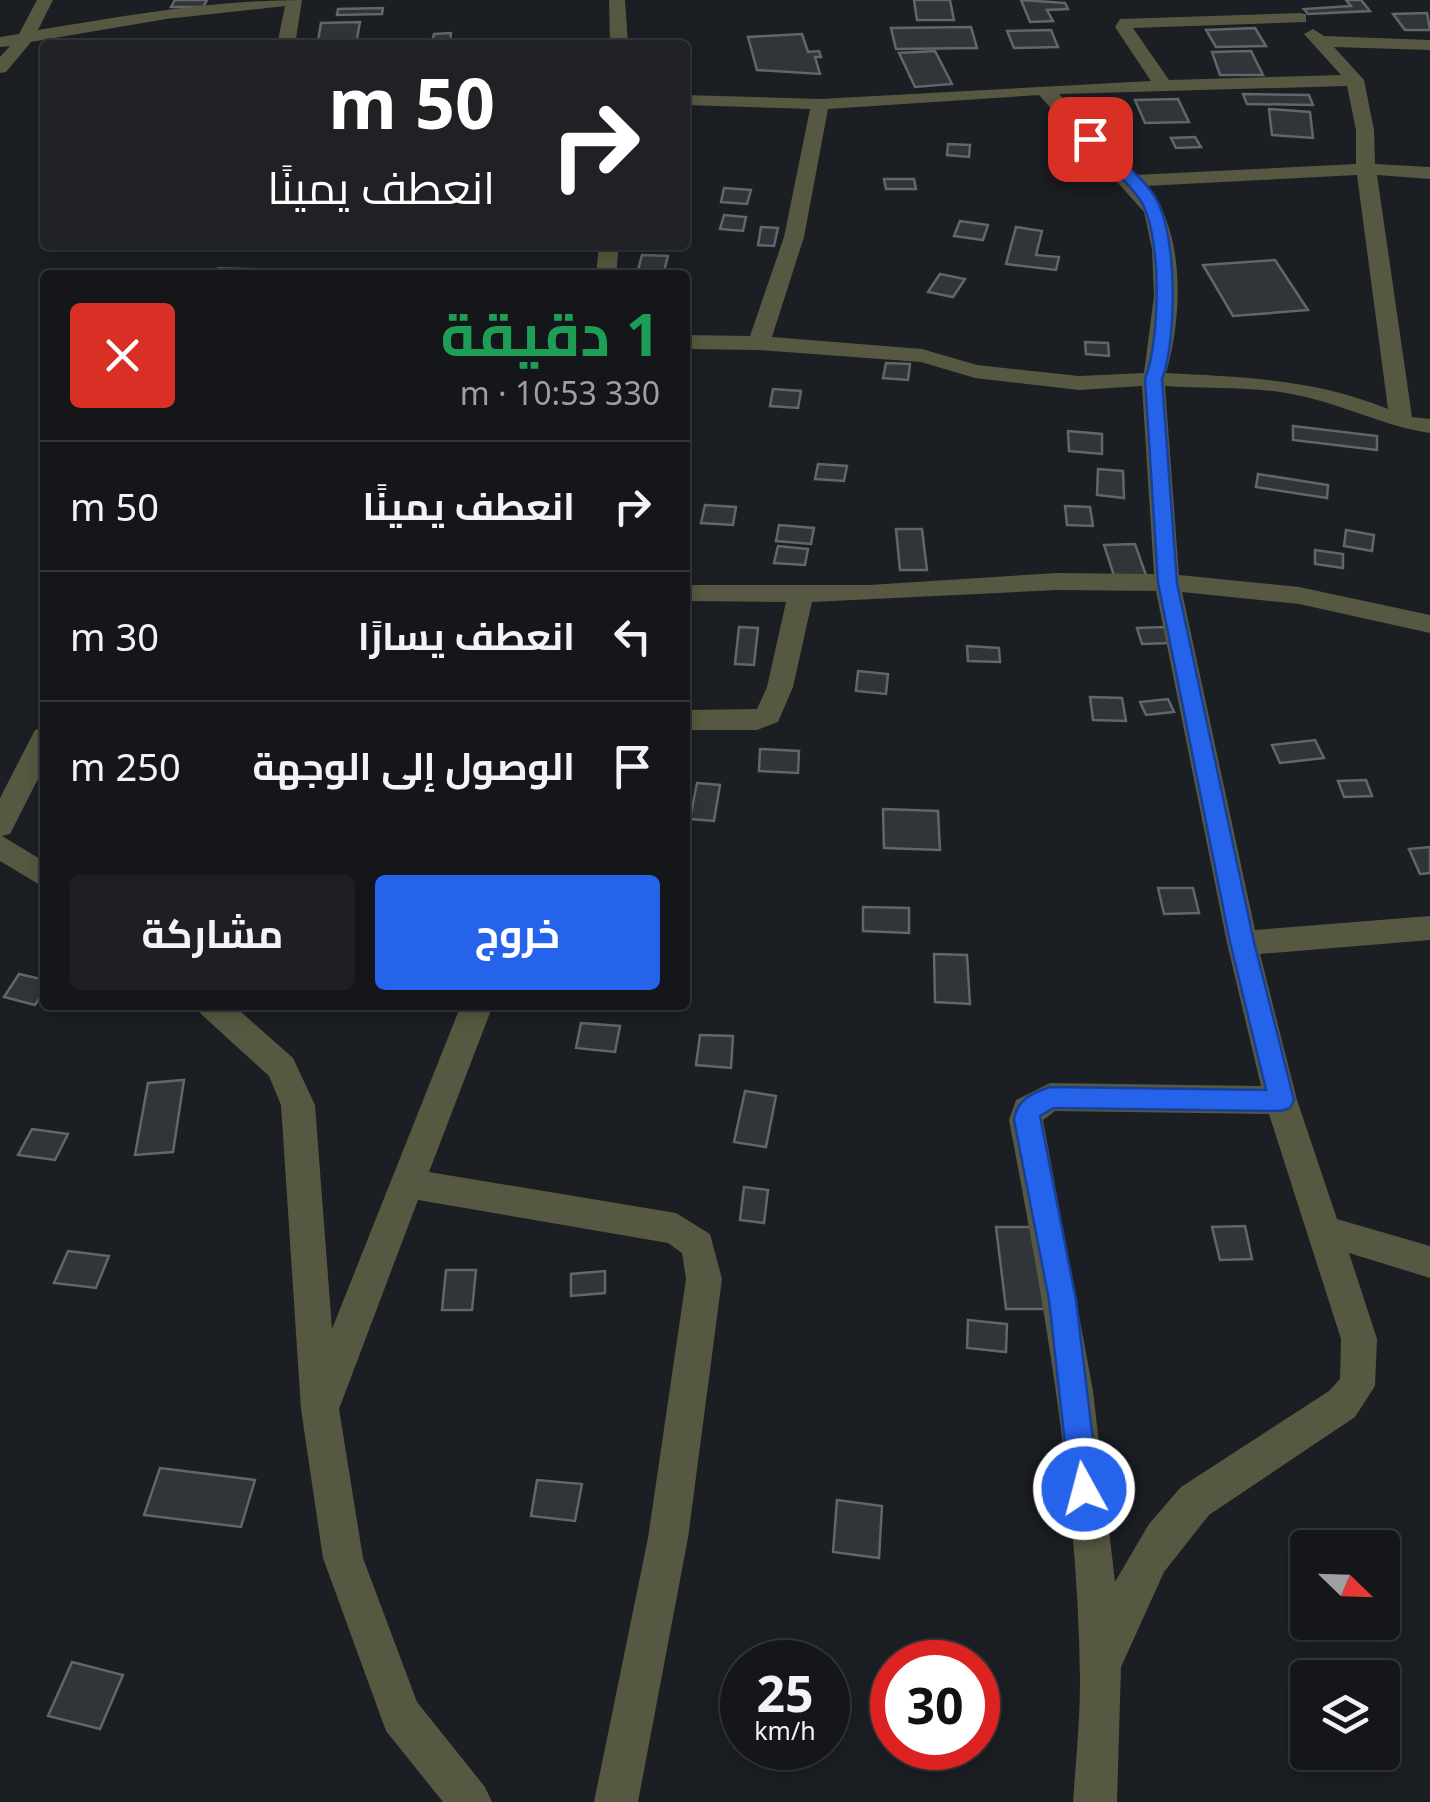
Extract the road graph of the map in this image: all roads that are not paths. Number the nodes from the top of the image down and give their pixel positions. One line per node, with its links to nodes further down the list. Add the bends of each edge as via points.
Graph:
1 (28, 0): 5 (street)
2 (292, 0): 7 (street); 8 (street)
3 (617, 0): 9 (street)
4 (1287, 0): 6 (street)
5 (45, 1): 7 (street)
6 (1300, 18): 10 (street); 15 (street, via 1126,23)
7 (26, 38): 11 (street); 13 (street)
8 (287, 40)
9 (619, 40)
10 (1319, 41): 12 (street); 14 (street)
11 (0, 42)
12 (1430, 45)
13 (0, 68)
14 (1354, 80): 15 (street); 19 (street)
15 (1162, 83): 16 (street)
16 (1044, 89): 18 (street); 21 (street)
17 (690, 100): 18 (street)
18 (820, 104): 23 (street, via 794,237)
19 (1366, 169): 20 (street); 21 (street); 25 (street)
20 (1430, 173)
21 (1129, 182): 24 (street, via 1148,199 1162,244 1162,357)
22 (690, 342): 23 (street)
23 (759, 343): 24 (street, via 922,356 975,371 1079,383)
24 (1153, 379): 25 (street, via 1292,387); 27 (street)
25 (1400, 422): 26 (street)
26 (1430, 426)
27 (1168, 583): 29 (street); 30 (street, via 1321,599); 37 (street)
28 (690, 593): 29 (street)
29 (801, 594): 31 (street, via 768,715)
30 (1430, 624)
31 (690, 720)
32 (40, 747): 33 (street)
33 (0, 826)
34 (0, 846): 35 (street)
35 (40, 873)
36 (1430, 928): 37 (street)
37 (1242, 942): 40 (street)
38 (218, 1010): 44 (street, via 282,1068 298,1105)
39 (475, 1010): 41 (street)
40 (1281, 1100): 42 (street); 45 (street, via 1050,1097 1028,1110 1062,1300)
41 (405, 1183): 44 (street); 47 (street, via 676,1230 692,1237 702,1256 668,1538)
42 (1323, 1230): 43 (street); 45 (street, via 1359,1339 1361,1368 1353,1392 1196,1500 1152,1554 1120,1612)
43 (1430, 1262)
44 (320, 1409): 46 (street, via 343,1558 401,1716)
45 (1100, 1668): 48 (street)
46 (470, 1802)
47 (616, 1802)
48 (1095, 1802)

